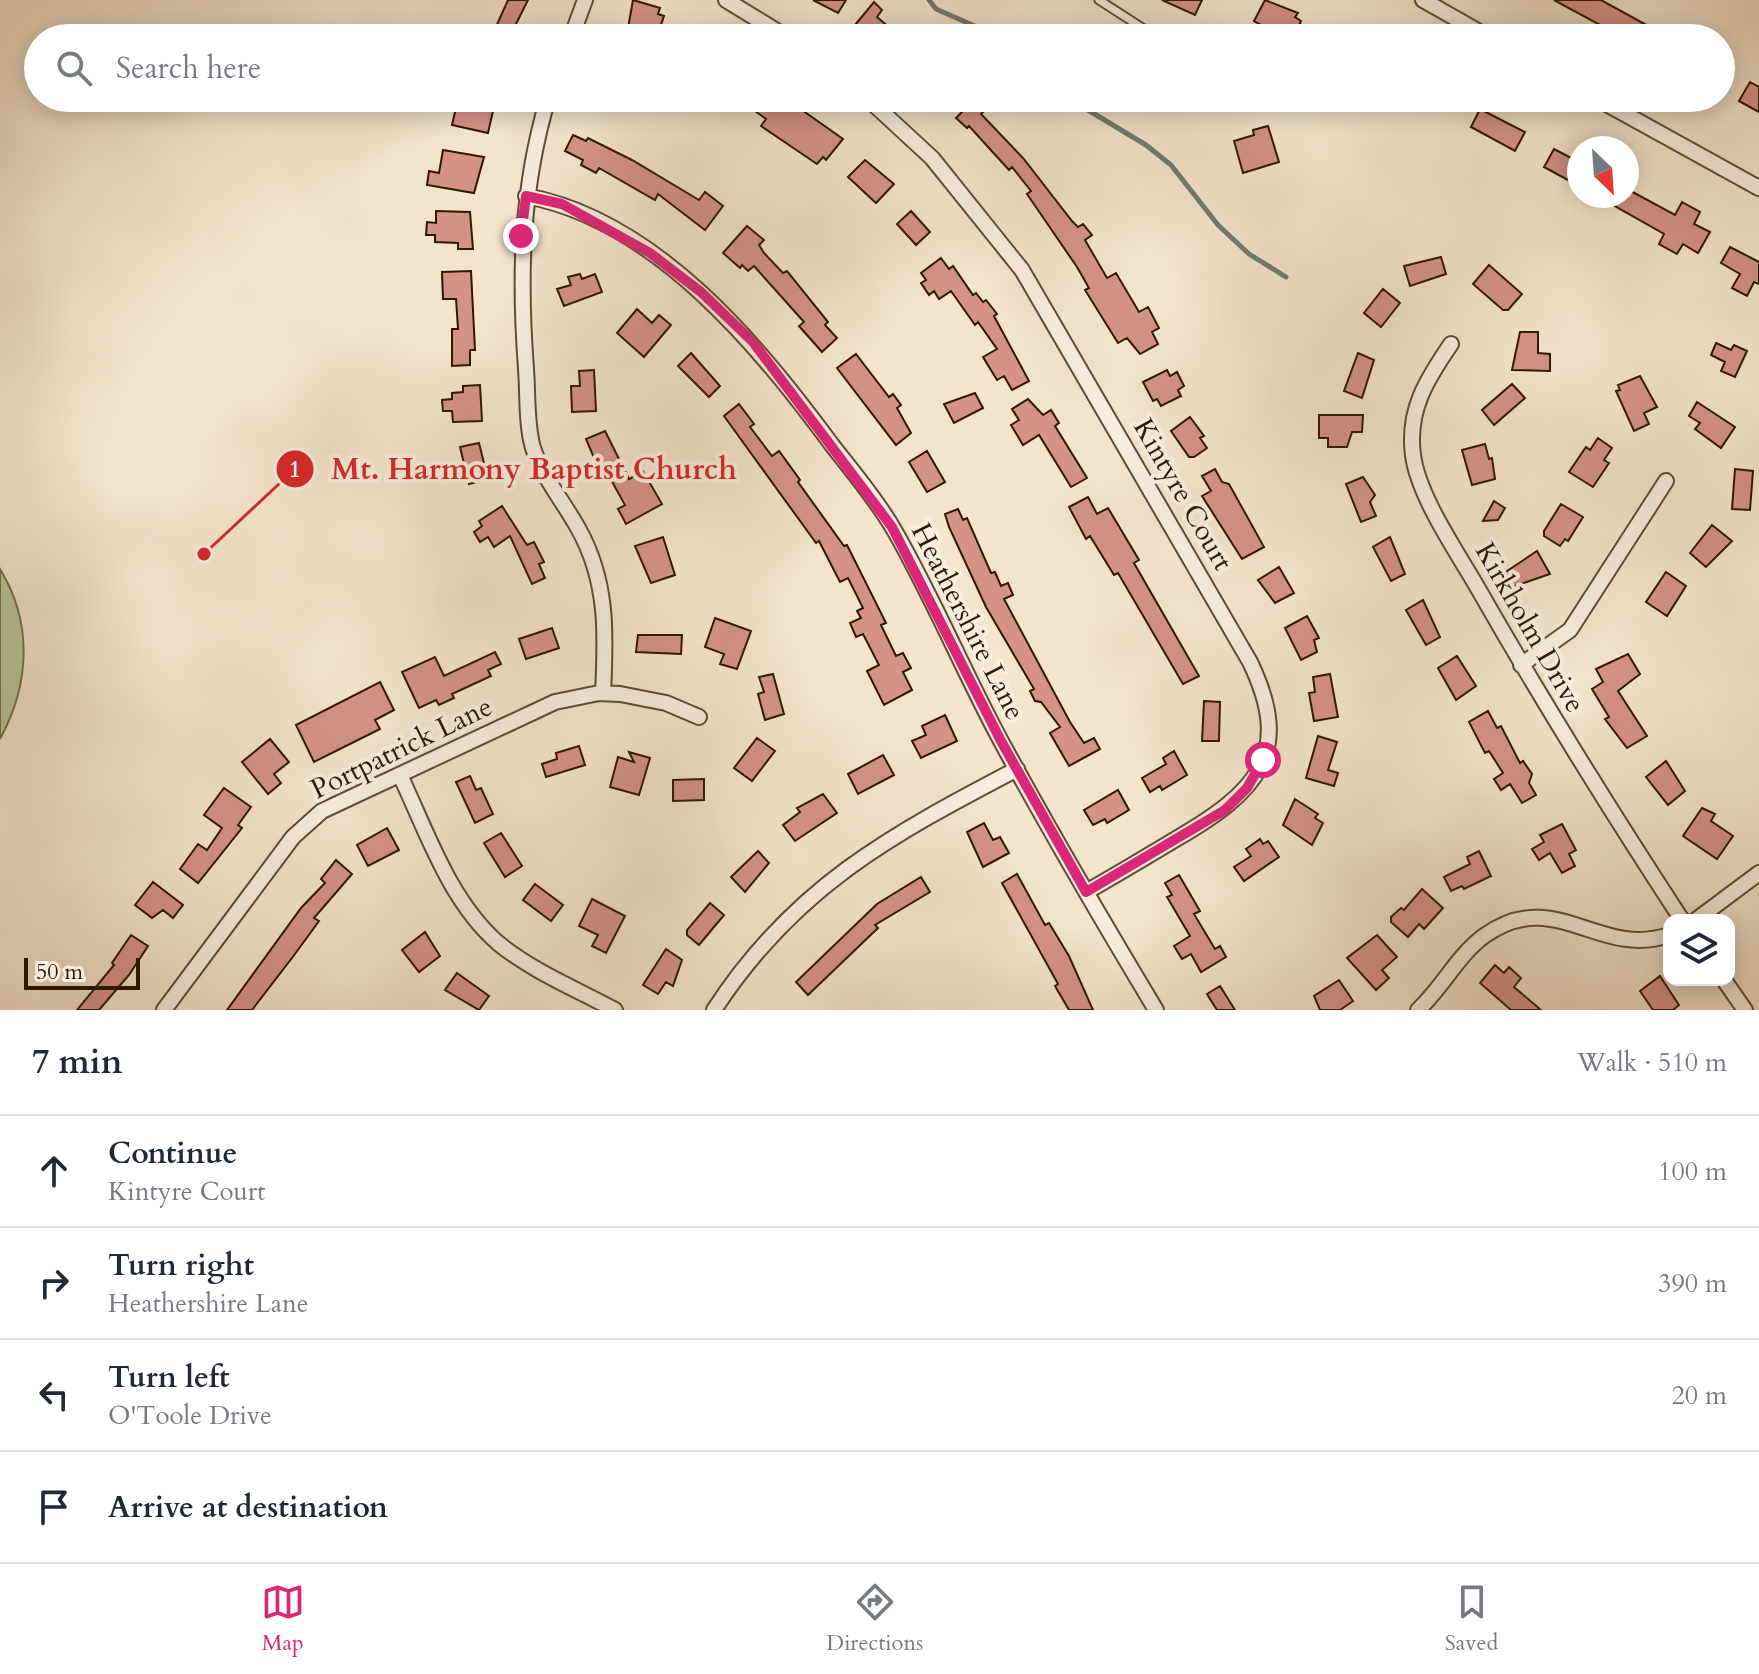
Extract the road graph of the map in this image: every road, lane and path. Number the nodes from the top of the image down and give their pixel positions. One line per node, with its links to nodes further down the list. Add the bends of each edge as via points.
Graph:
1 (585, 0): 5 (street)
2 (726, 0): 6 (street)
3 (1099, 0): 7 (lane)
4 (1423, 0): 8 (street)
5 (576, 24)
6 (765, 24)
7 (1136, 24)
8 (1465, 24)
9 (545, 112): 13 (street)
10 (882, 112): 22 (street, Kintyre Court, via 932,158 1022,270 1250,662 1266,700 1263,760 1237,800)
11 (1621, 112): 12 (street)
12 (1759, 188)
13 (526, 196): 17 (street, via 520,271 530,432 539,464 586,544 602,588 607,625); 19 (street, Heathershire Lane, via 562,204 650,253 753,342 892,527)
14 (1451, 344): 16 (street, Kirkholm Drive, via 1413,412 1413,458 1437,515)
15 (1666, 481): 16 (street, via 1570,630)
16 (1521, 665): 23 (street, Kirkholm Drive)
17 (603, 693): 18 (street, Portpatrick Lane, via 645,698); 20 (street, Portpatrick Lane, via 539,708)
18 (699, 717)
19 (1017, 769): 22 (street, Heathershire Lane); 30 (street, via 889,837 832,877 764,944)
20 (400, 775): 28 (street, Portpatrick Lane, via 322,811 302,828); 29 (street, via 445,873 484,929 519,958)
21 (1759, 873): 24 (street)
22 (1086, 892): 31 (street, Heathershire Lane)
23 (1678, 914)
24 (1704, 914)
25 (1663, 936): 27 (street, via 1640,942 1544,917 1511,922 1472,945)
26 (1728, 986): 32 (street)
27 (1422, 1009)
28 (164, 1010)
29 (615, 1010)
30 (714, 1010)
31 (1156, 1010)
32 (1745, 1010)

